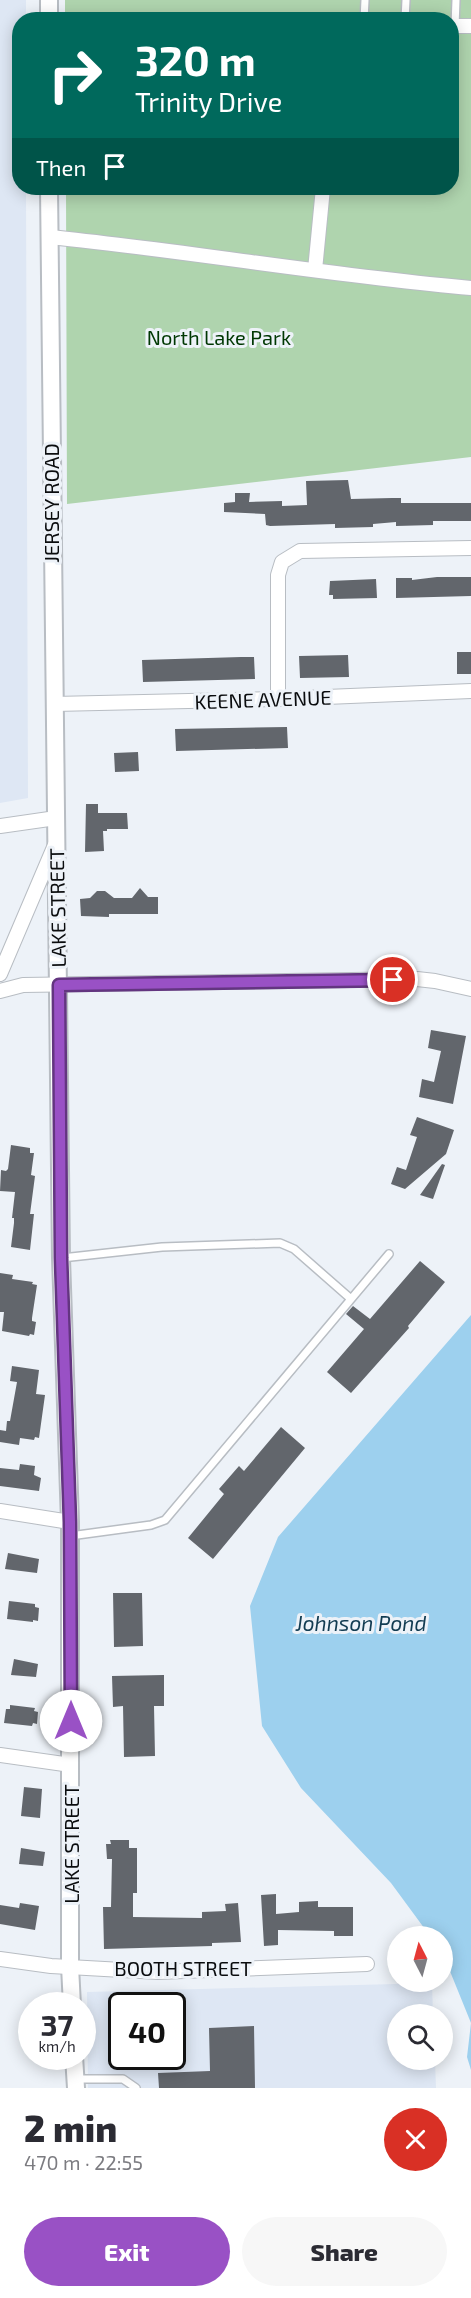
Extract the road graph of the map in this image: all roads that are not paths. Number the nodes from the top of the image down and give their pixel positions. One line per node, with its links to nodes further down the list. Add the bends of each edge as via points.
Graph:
1 (49, 195): 3 (street, JERSEY ROAD)
2 (322, 195): 4 (street)
3 (49, 237): 4 (street); 9 (street, JERSEY ROAD)
4 (315, 270): 5 (street)
5 (471, 288)
6 (471, 548): 8 (street, via 300,551 282,561 278,575)
7 (471, 691): 8 (street, KEENE AVENUE)
8 (278, 699): 9 (street, KEENE AVENUE)
9 (54, 704): 10 (street, JERSEY ROAD)
10 (56, 818): 11 (street); 12 (street, LAKE STREET)
11 (0, 826)
12 (56, 843): 13 (street); 14 (street, LAKE STREET)
13 (0, 974)
14 (59, 985): 15 (street, via 417,980); 16 (street, via 23,985); 18 (street, LAKE STREET)
15 (471, 989)
16 (0, 991)
17 (389, 1254): 19 (lane)
18 (61, 1258): 19 (lane, via 162,1247 280,1243 294,1250); 21 (street, LAKE STREET)
19 (351, 1299): 21 (lane, via 165,1520 151,1525)
20 (0, 1511): 21 (street)
21 (70, 1529): 23 (street, LAKE STREET)
22 (0, 1755): 23 (street)
23 (71, 1765): 26 (street, LAKE STREET)
24 (0, 1959): 26 (street, BOOTH STREET)
25 (367, 1964): 26 (street, BOOTH STREET, via 158,1972)
26 (70, 1966): 27 (street, LAKE STREET)
27 (71, 1992)
28 (75, 2084): 29 (lane, via 123,2079)
29 (136, 2088)

